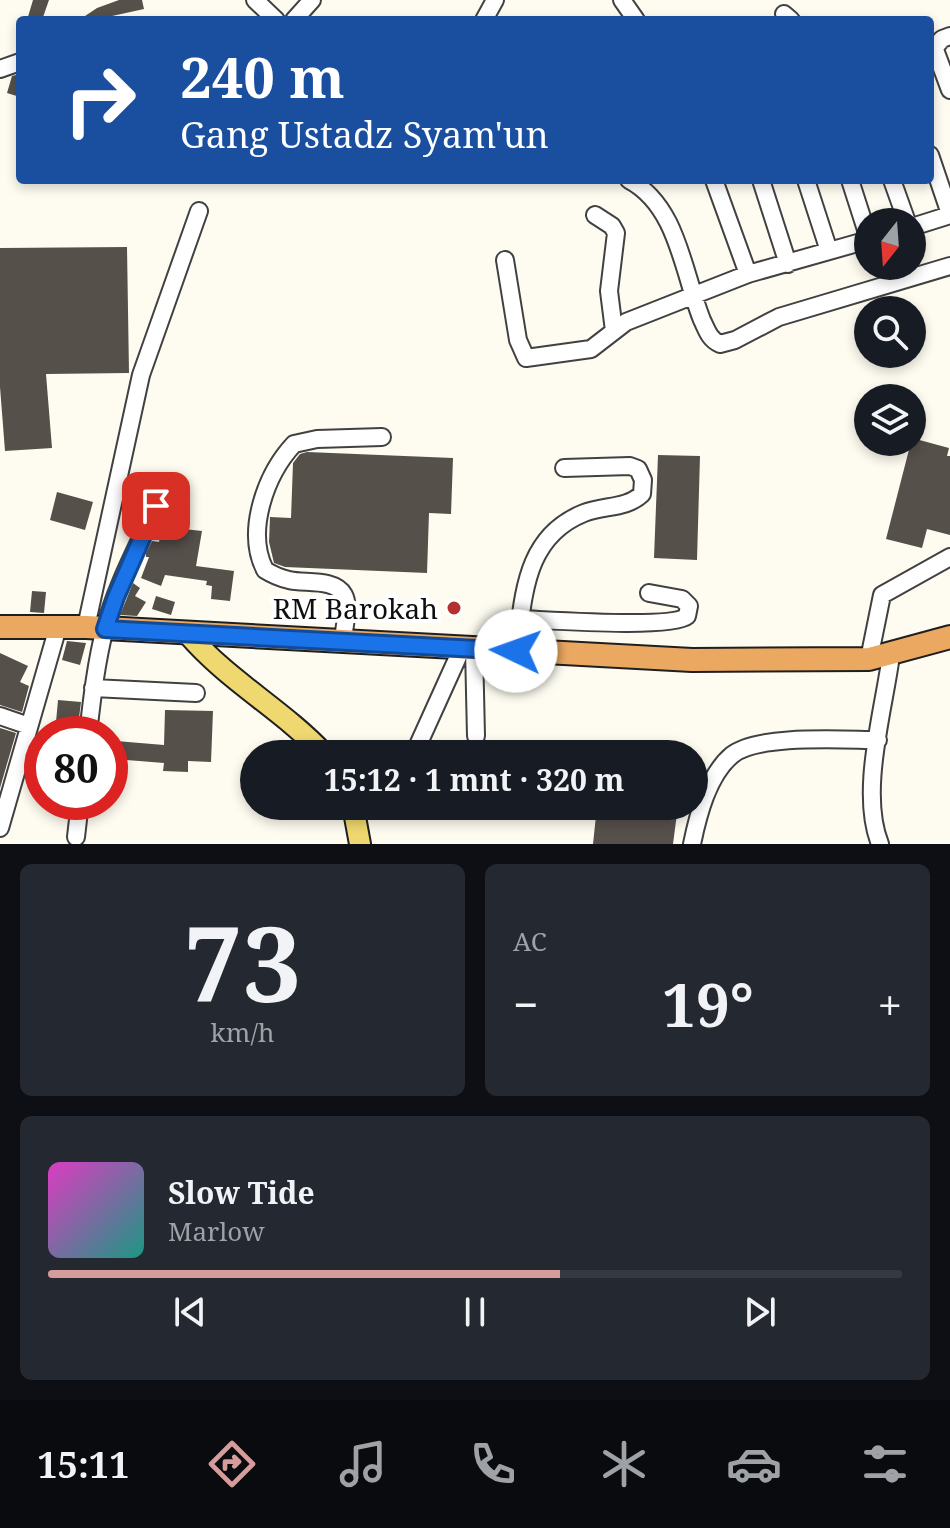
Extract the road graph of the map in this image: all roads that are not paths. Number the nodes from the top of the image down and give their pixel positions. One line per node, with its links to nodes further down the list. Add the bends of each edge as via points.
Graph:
1 (255, 0): 3 (street)
2 (312, 0): 4 (street)
3 (272, 16)
4 (298, 16)
5 (950, 36): 6 (street)
6 (934, 48)
7 (934, 54): 8 (street)
8 (950, 90)
9 (934, 167): 19 (street)
10 (634, 184): 28 (street, via 657,204 671,226)
11 (715, 184): 27 (street)
12 (762, 184): 25 (street)
13 (807, 184): 23 (street)
14 (851, 184): 16 (street)
15 (893, 184): 17 (street)
16 (859, 208)
17 (902, 208)
18 (199, 211): 38 (street, via 141,375)
19 (950, 214): 21 (street)
20 (595, 215): 29 (street, via 616,233 609,291)
21 (926, 222)
22 (854, 243): 23 (street)
23 (829, 251): 25 (street)
24 (505, 260): 29 (street, via 518,340 526,358 591,349)
25 (788, 264): 27 (street)
26 (950, 266): 28 (street, via 779,317 720,344 710,337)
27 (748, 274): 28 (street)
28 (692, 296): 29 (street)
29 (614, 331)
30 (382, 437): 41 (street, via 294,444 273,472 259,518 265,570 291,581 338,588 344,595)
31 (564, 468): 35 (street, via 630,466 643,480 642,494 632,503 584,513 551,535 529,571)
32 (156, 506): 38 (street, via 116,597)
33 (950, 557): 44 (street, via 882,595)
34 (649, 593): 35 (street, via 682,599 689,606 687,616 642,622)
35 (521, 619): 43 (street)
36 (0, 627): 37 (highway)
37 (58, 627): 38 (highway); 48 (street)
38 (95, 628): 39 (highway); 45 (street)
39 (188, 634): 41 (highway); 52 (main road)
40 (950, 637): 44 (highway)
41 (343, 640): 42 (highway)
42 (468, 648): 43 (highway); 51 (street); 53 (street)
43 (516, 651): 44 (highway, via 692,660)
44 (880, 657): 54 (street)
45 (93, 688): 46 (street); 49 (street)
46 (196, 693)
47 (0, 716): 50 (street)
48 (32, 716)
49 (90, 716)
50 (24, 724)
51 (476, 736)
52 (309, 740)
53 (421, 740)
54 (878, 740): 61 (street, via 761,743 733,754 697,816); 62 (street, via 871,789)
55 (24, 744): 58 (street)
56 (78, 820): 59 (street)
57 (356, 820): 60 (main road)
58 (0, 828)
59 (76, 837)
60 (360, 844)
61 (692, 844)
62 (880, 844)

